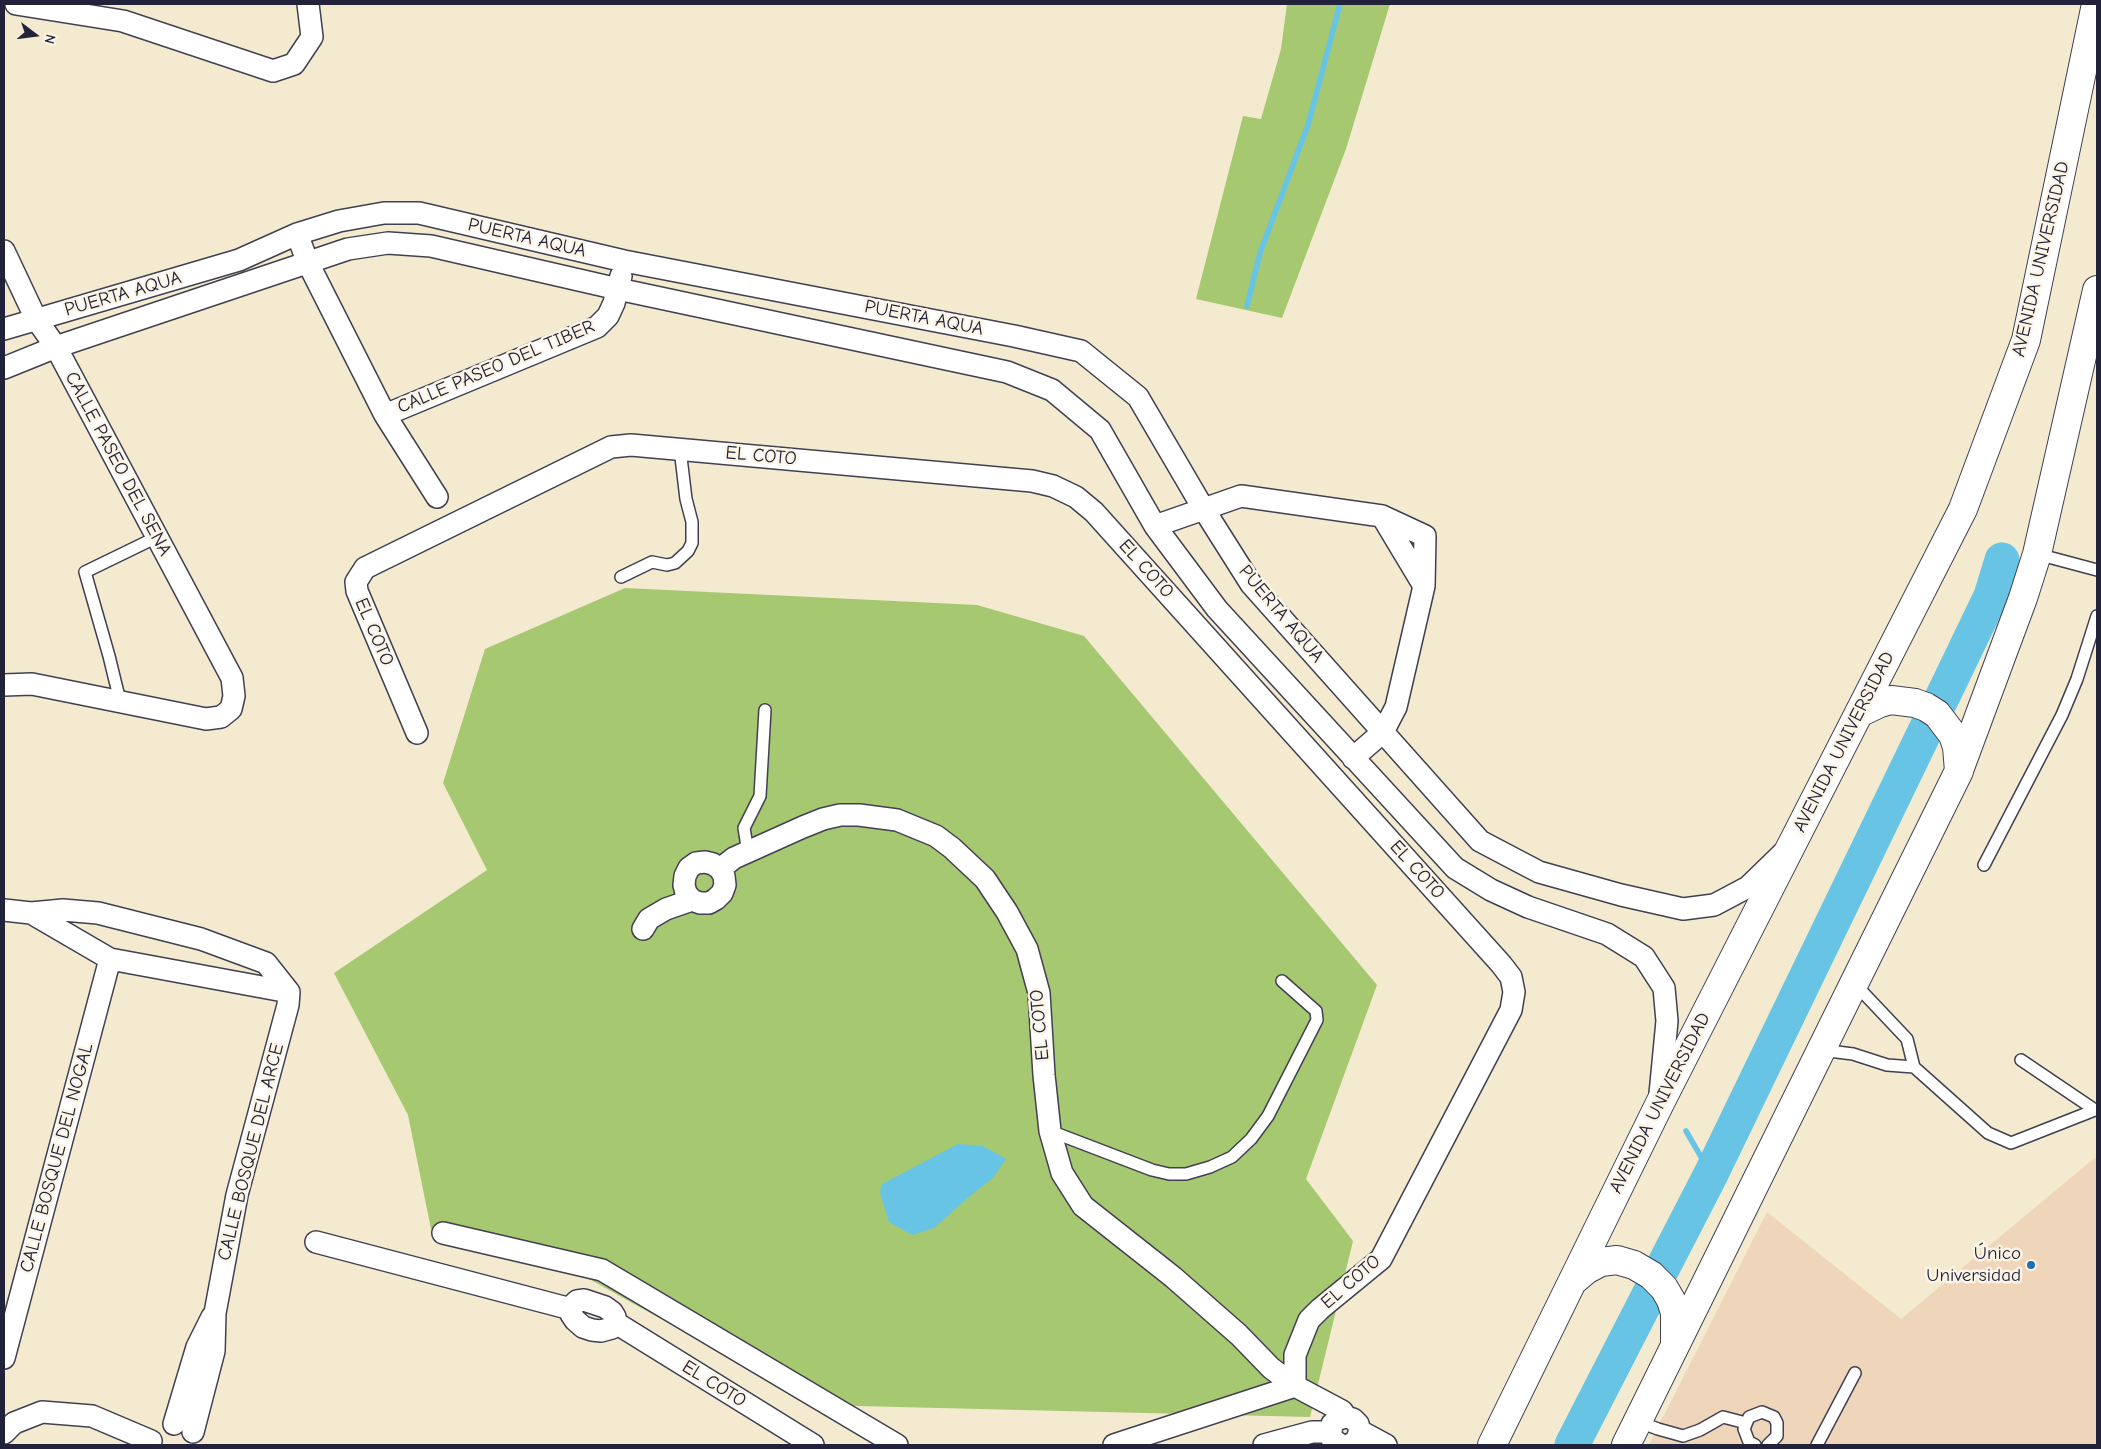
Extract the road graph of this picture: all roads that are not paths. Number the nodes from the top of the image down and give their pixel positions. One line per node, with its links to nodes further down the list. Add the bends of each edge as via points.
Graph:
1 (16, 4): 4 (street)
2 (308, 4): 4 (street, via 312,37 294,64 273,71)
3 (2096, 4): 28 (main road, AVENIDA UNIVERSIDAD, via 2026,340 1963,510)
4 (125, 12)
5 (297, 234): 7 (street, PUERTA AQUA, via 339,220 384,213 419,213); 8 (street, CALLE PASEO DEL TIBER); 11 (street, PUERTA AQUA, via 239,260)
6 (4, 251): 11 (street, CALLE PASEO DEL SENA)
7 (624, 261): 9 (street, CALLE PASEO DEL TIBER); 18 (street, PUERTA AQUA, via 1082,351 1138,397)
8 (308, 263): 9 (street, PUERTA AQUA, via 348,249 388,243 431,246); 13 (street, PUERTA AQUA); 15 (street, CALLE PASEO DEL TIBER)
9 (618, 289): 15 (street, CALLE PASEO DEL TIBER, via 608,316 597,328); 19 (street, PUERTA AQUA, via 1007,372 1052,390 1100,430)
10 (2097, 290): 21 (main road)
11 (36, 319): 12 (street, PUERTA AQUA); 13 (street, CALLE PASEO DEL SENA)
12 (4, 328)
13 (56, 348): 14 (street, PUERTA AQUA); 20 (street, CALLE PASEO DEL SENA)
14 (4, 368)
15 (385, 415): 17 (street, CALLE PASEO DEL TIBER)
16 (680, 449): 23 (lane, via 692,522 692,543 675,563 652,562); 30 (street, EL COTO, via 624,444 612,447 365,568 356,582 357,591); 56 (street, EL COTO, via 1032,481 1076,497 1094,512 1511,977 1514,992 1512,1010 1385,1252 1372,1268 1320,1309 1303,1330 1296,1355)
17 (437, 497)
18 (1203, 508): 19 (street); 29 (street, PUERTA AQUA, via 1251,584); 29 (street, via 1241,496 1382,516 1425,536 1424,586 1396,707)
19 (1155, 526): 31 (street, PUERTA AQUA, via 1216,609)
20 (157, 537): 26 (lane, via 85,572); 26 (street, CALLE PASEO DEL SENA, via 232,678 234,696 231,709 221,717 206,719)
21 (2037, 554): 22 (lane); 32 (main road)
22 (2097, 570)
23 (621, 577)
24 (2097, 616): 35 (lane, via 2062,716)
25 (4, 685): 26 (street, via 32,684)
26 (120, 701)
27 (765, 710): 34 (lane, via 760,796 744,828)
28 (1858, 713): 32 (main road, via 1891,700 1926,707 1937,714 1953,735 1959,760); 33 (main road, AVENIDA UNIVERSIDAD)
29 (1382, 732): 31 (street); 33 (street, PUERTA AQUA, via 1480,840 1539,872 1621,895 1682,909 1714,905 1748,887)
30 (416, 733)
31 (1353, 758): 48 (street, PUERTA AQUA, via 1455,868 1528,907 1607,934 1644,957 1664,988 1667,1021)
32 (1958, 773): 43 (main road)
33 (1791, 846): 48 (main road, AVENIDA UNIVERSIDAD)
34 (748, 852): 36 (street, EL COTO); 49 (street, EL COTO, via 822,819 859,815 898,820 936,836 952,848 985,879 1008,912 1027,950 1039,993)
35 (1984, 865)
36 (720, 869): 37 (street, via 725,885 722,893 709,903); 37 (street, via 705,862 689,868 684,885)
37 (692, 900): 40 (street, via 649,919)
38 (4, 910): 39 (street)
39 (31, 913): 41 (street); 44 (street, via 63,910 98,913 201,939 266,963)
40 (643, 929)
41 (110, 959): 44 (street); 54 (street, CALLE BOSQUE DEL NOGAL)
42 (1282, 981): 49 (lane, via 1316,1011 1318,1020 1268,1116 1232,1157 1210,1168 1186,1174 1168,1174)
43 (1854, 984): 45 (main road); 47 (lane, via 1907,1039)
44 (289, 992): 60 (street, CALLE BOSQUE DEL ARCE, via 237,1195 215,1313 214,1351)
45 (1822, 1050): 47 (lane, via 1854,1054 1887,1065); 53 (main road)
46 (2021, 1060): 47 (lane, via 2095,1110 2011,1143 1988,1133)
47 (1914, 1067)
48 (1660, 1103): 52 (main road, AVENIDA UNIVERSIDAD)
49 (1050, 1131): 56 (street, EL COTO, via 1062,1173 1083,1206 1173,1277 1271,1368)
50 (443, 1233): 64 (street, via 602,1270)
51 (316, 1242): 63 (street, EL COTO, via 571,1309 575,1320 592,1330 607,1330 616,1323)
52 (1572, 1281): 53 (main road, via 1601,1262 1617,1260 1651,1274 1671,1300); 68 (main road, AVENIDA UNIVERSIDAD)
53 (1675, 1343): 59 (main road)
54 (4, 1358)
55 (1854, 1372): 71 (lane)
56 (1295, 1386): 61 (street, EL COTO, via 1342,1411); 65 (street)
57 (7, 1421): 62 (street, via 42,1412 92,1416)
58 (1746, 1423): 59 (lane, via 1723,1417 1683,1436 1658,1429); 69 (lane, via 1746,1436); 70 (lane, via 1749,1417 1762,1412 1774,1417 1779,1430)
59 (1632, 1433)
60 (189, 1434): 62 (street, via 168,1425 157,1431)
61 (1348, 1437): 66 (street, via 1312,1432); 67 (street, EL COTO)
62 (151, 1443)
63 (813, 1445)
64 (897, 1445)
65 (1114, 1445)
66 (1264, 1445)
67 (1386, 1445)
68 (1492, 1445)
69 (1755, 1445)
70 (1768, 1445)
71 (1817, 1445)

